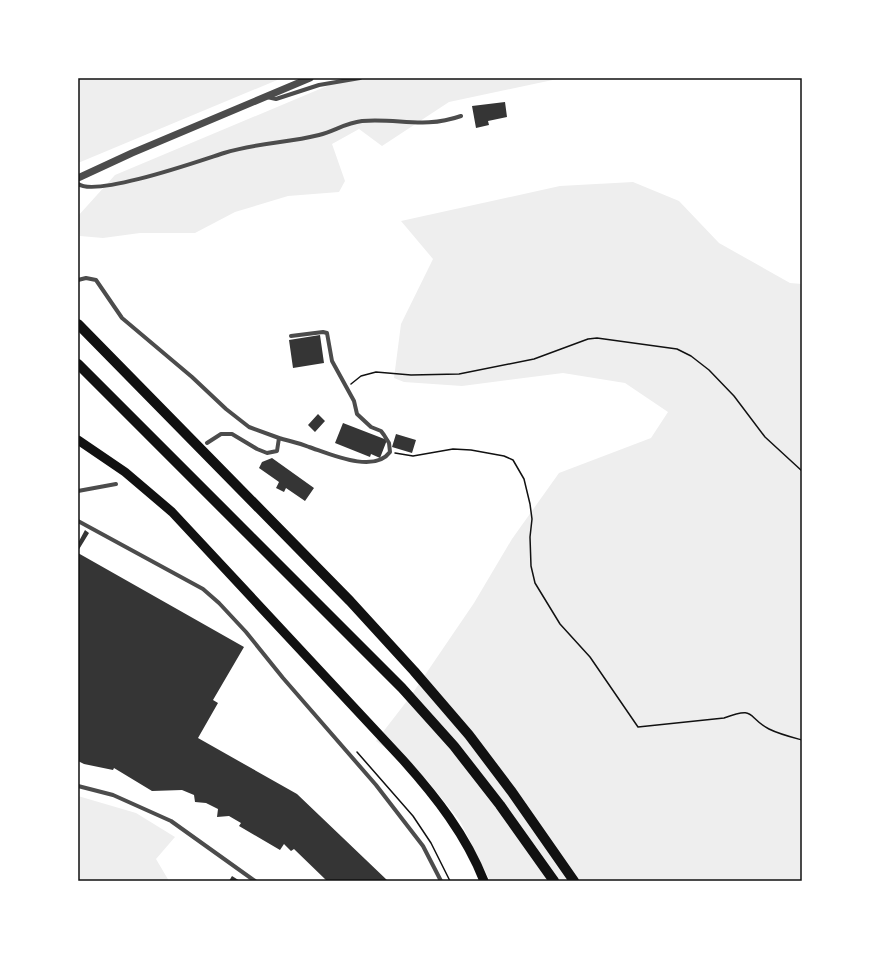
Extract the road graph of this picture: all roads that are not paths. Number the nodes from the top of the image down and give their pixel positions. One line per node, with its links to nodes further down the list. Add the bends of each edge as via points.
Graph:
1 (310, 78): 3 (street)
2 (360, 78): 3 (street, via 276,98)
3 (265, 97): 5 (street)
4 (461, 116): 6 (street, via 426,124 383,121 349,123 319,135 241,148 117,185 94,187)
5 (78, 178)
6 (78, 184)
7 (78, 280): 11 (street, via 96,280 122,318 226,409 249,427)
8 (78, 324): 22 (highway, via 350,602 414,671 469,735)
9 (291, 336): 11 (street, via 327,333 332,361 354,401 357,414 371,427 381,431 389,443 390,452 385,458 363,462)
10 (78, 364): 21 (highway, via 402,688 454,746)
11 (279, 438): 13 (street, via 277,451 268,453 232,434 221,434)
12 (78, 440): 20 (main road, via 125,472 172,512 403,760 450,817 474,857)
13 (207, 443)
14 (116, 484): 15 (street)
15 (78, 491)
16 (78, 522): 19 (street, via 203,589 219,603 376,785 423,846)
17 (78, 786): 18 (street, via 113,795 171,821)
18 (255, 881)
19 (441, 881)
20 (484, 881)
21 (554, 881)
22 (574, 881)

